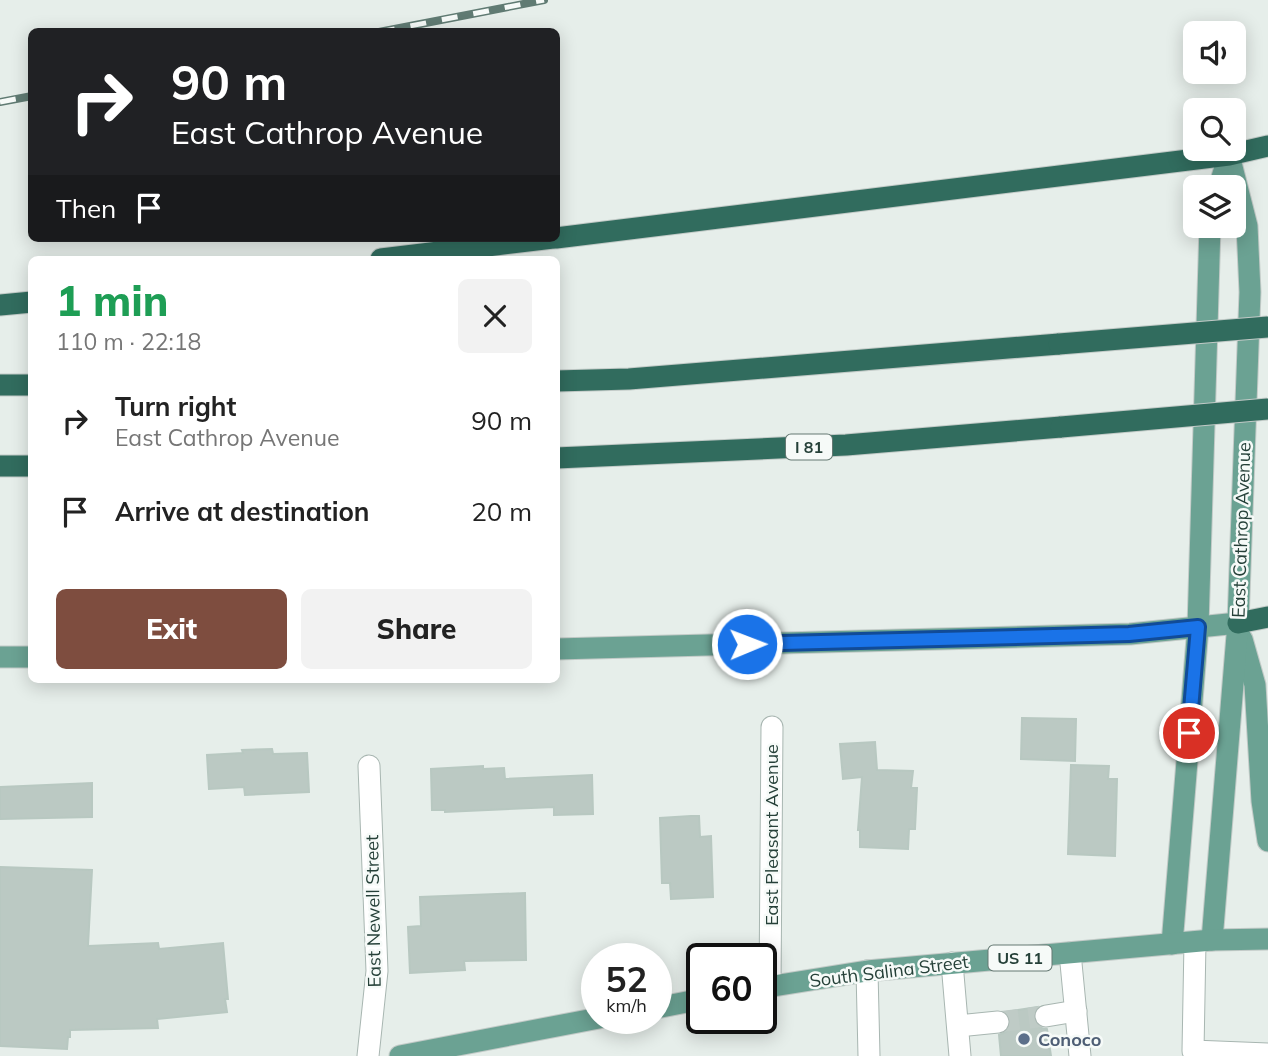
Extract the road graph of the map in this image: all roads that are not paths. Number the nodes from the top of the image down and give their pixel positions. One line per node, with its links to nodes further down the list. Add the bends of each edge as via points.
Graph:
1 (1268, 146): 2 (highway)
2 (1246, 151)
3 (1183, 161): 5 (highway)
4 (1231, 161): 20 (main road, East Cathrop Avenue, via 1247,226 1250,292)
5 (560, 237)
6 (1210, 238): 21 (main road)
7 (522, 242): 8 (highway)
8 (406, 256)
9 (28, 302): 10 (highway)
10 (0, 306)
11 (1268, 327): 12 (highway, bridge)
12 (560, 381)
13 (0, 385): 14 (highway)
14 (28, 385)
15 (1268, 409): 16 (highway, I 81, bridge, via 846,445)
16 (560, 458)
17 (0, 466): 18 (highway)
18 (28, 466)
19 (1268, 617): 20 (highway)
20 (1238, 623): 21 (main road); 27 (main road, via 1255,685); 29 (main road, East Cathrop Avenue)
21 (1198, 627): 22 (main road, via 1129,634); 31 (main road)
22 (560, 649)
23 (0, 657): 24 (main road)
24 (28, 657)
25 (772, 727): 30 (street, East Pleasant Avenue)
26 (369, 766): 42 (street, East Newell Street, via 377,971)
27 (1268, 841)
28 (1268, 939): 29 (main road, South Salina Street / US 11)
29 (1203, 941): 31 (main road, South Salina Street / US 11); 41 (street, via 1193,1051)
30 (767, 943)
31 (1172, 944): 32 (main road, South Salina Street / US 11)
32 (1070, 953): 33 (main road, South Salina Street / US 11); 36 (street)
33 (952, 964): 34 (main road, South Salina Street / US 11); 40 (street)
34 (867, 971): 35 (main road, South Salina Street / US 11); 44 (street)
35 (777, 985)
36 (1076, 1012): 37 (street); 46 (street)
37 (1046, 1016)
38 (581, 1021): 43 (main road)
39 (998, 1022): 40 (street)
40 (958, 1026): 45 (street)
41 (1268, 1054)
42 (368, 1056)
43 (400, 1056)
44 (869, 1056)
45 (960, 1056)
46 (1078, 1056)

